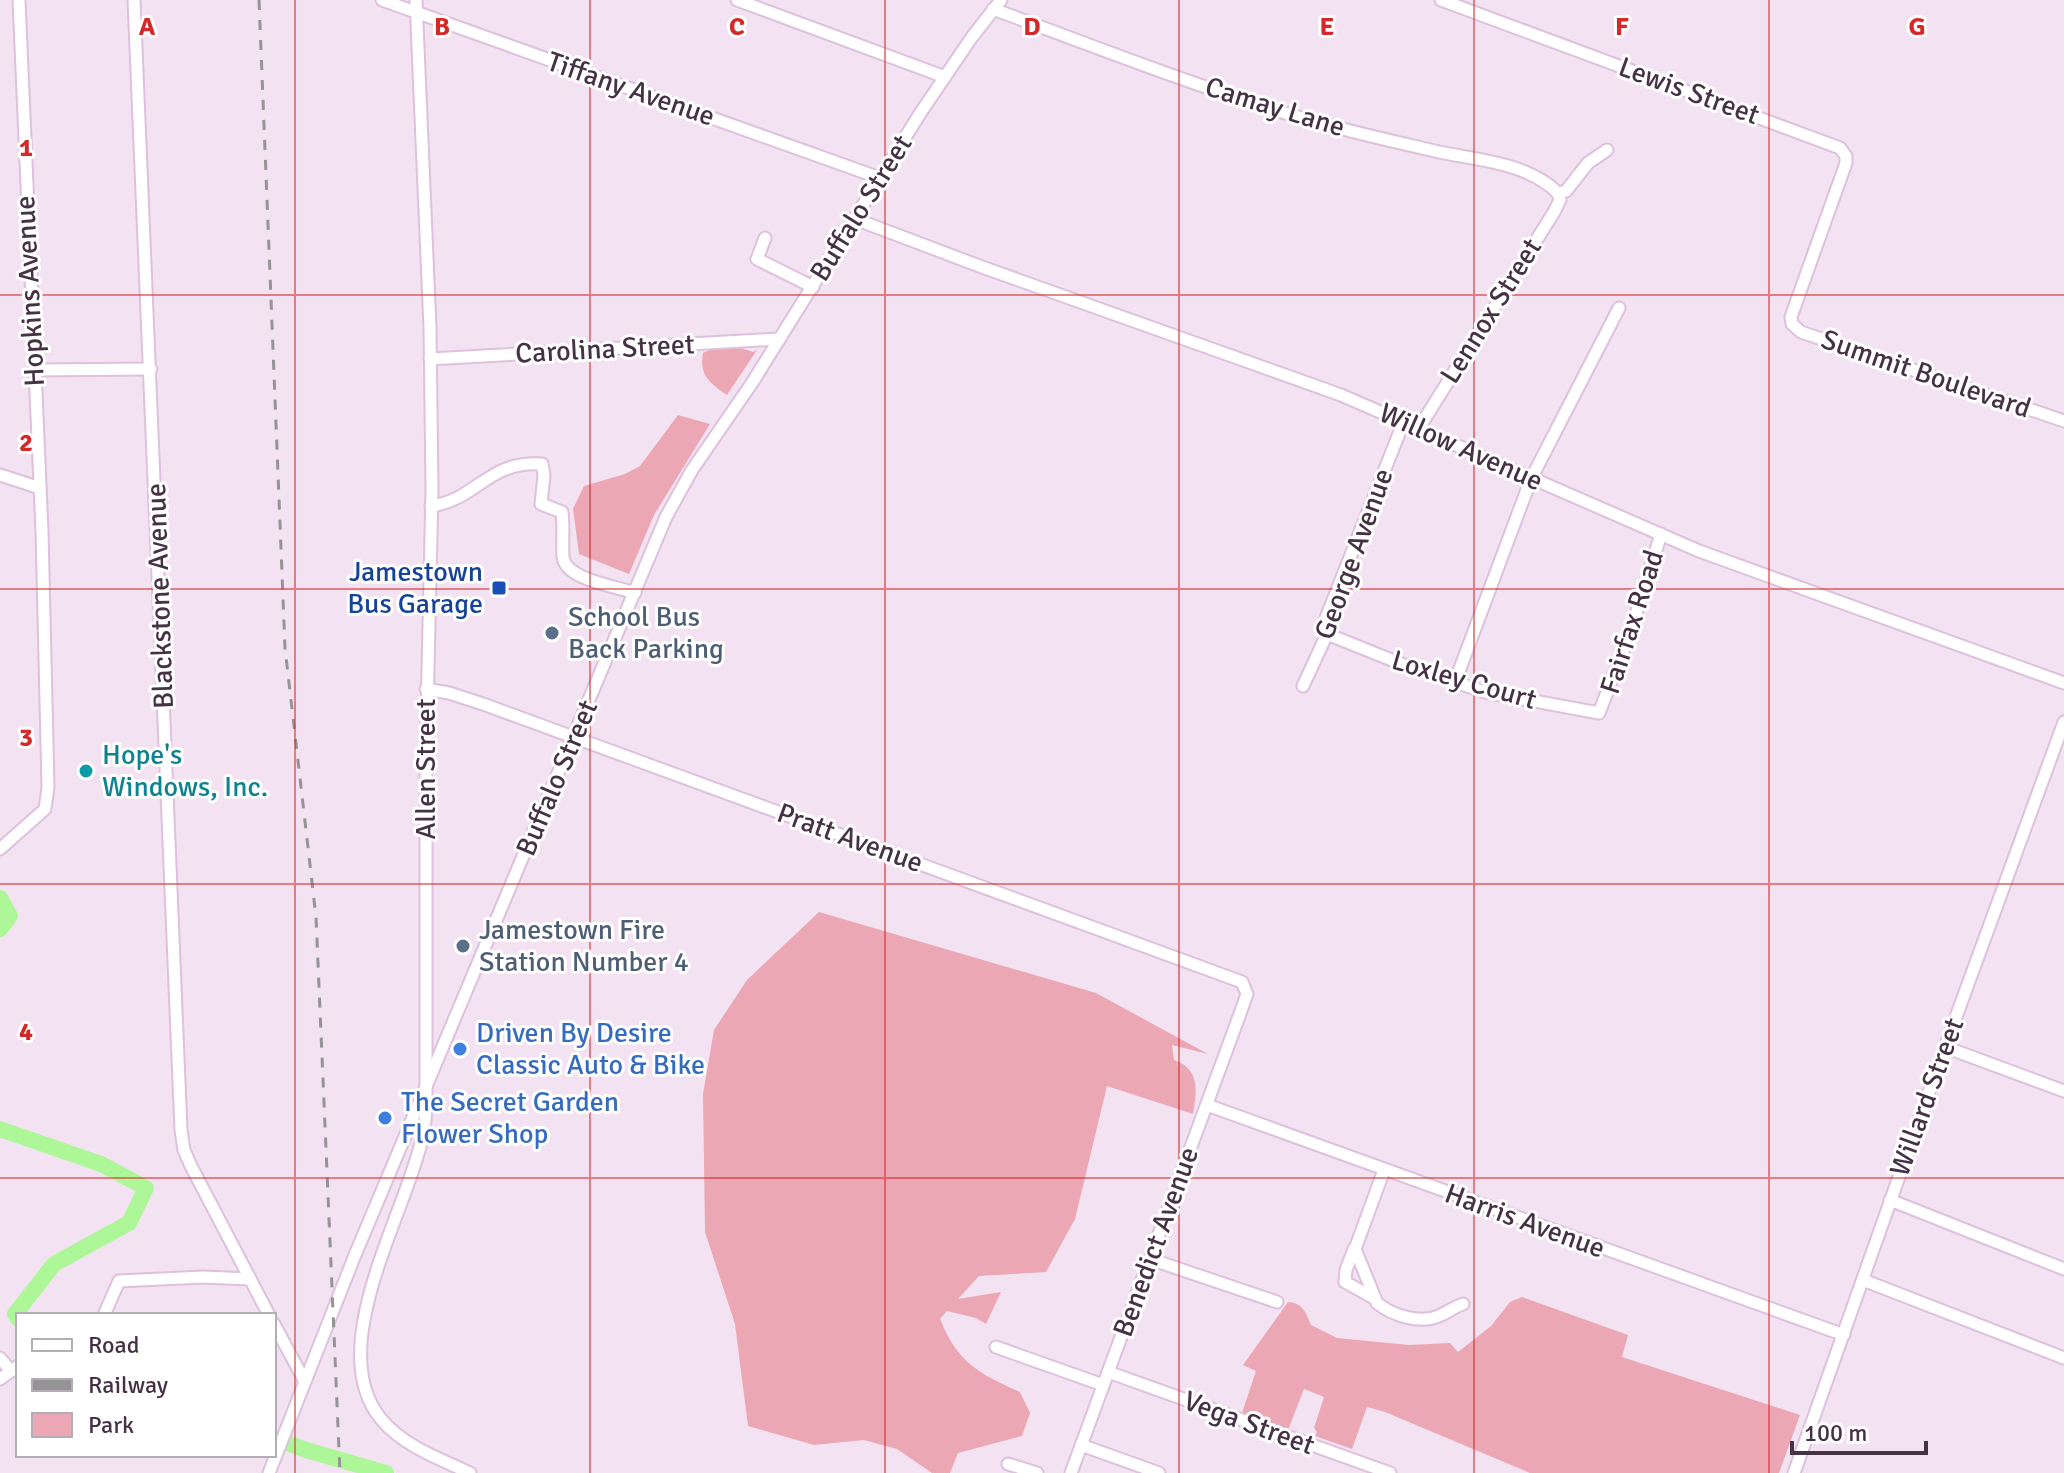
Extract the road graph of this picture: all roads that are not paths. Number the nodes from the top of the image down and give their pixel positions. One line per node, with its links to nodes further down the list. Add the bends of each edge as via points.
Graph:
1 (19, 0): 20 (street, Hopkins Avenue)
2 (134, 0): 19 (street, Blackstone Avenue)
3 (382, 0): 7 (street, Tiffany Avenue)
4 (737, 0): 8 (street)
5 (1441, 0): 16 (street, Lewis Street, via 1829,143 1844,153 1846,163)
6 (997, 4): 8 (street, Buffalo Street); 11 (street, Camay Lane, via 1289,115 1508,167)
7 (416, 6): 10 (street, Tiffany Avenue); 18 (street, Allen Street)
8 (945, 77): 10 (street, Buffalo Street)
9 (1607, 150): 11 (street)
10 (880, 178): 12 (street, Buffalo Street)
11 (1558, 193): 23 (street, Lennox Street, via 1554,212)
12 (855, 219): 14 (street, Buffalo Street); 21 (street, Willow Avenue)
13 (765, 238): 14 (street, via 757,259)
14 (813, 287): 17 (street, Buffalo Street)
15 (1619, 308): 25 (street)
16 (1791, 322): 22 (street, Summit Boulevard, via 1801,332)
17 (779, 339): 18 (street, Carolina Street); 29 (street, Buffalo Street, via 684,484)
18 (430, 359): 27 (street, Allen Street)
19 (151, 369): 20 (street); 51 (street, Blackstone Avenue, via 181,1130 191,1166)
20 (34, 370): 26 (street, Hopkins Avenue)
21 (1404, 421): 23 (street, Willow Avenue); 30 (street, George Avenue, via 1324,623)
22 (2064, 421)
23 (1419, 428): 25 (street, Willow Avenue)
24 (0, 475): 26 (street)
25 (1531, 479): 28 (street, Willow Avenue); 31 (street)
26 (40, 488): 38 (street, Hopkins Avenue, via 48,801)
27 (431, 506): 29 (street, via 457,499 497,471 542,464 541,504 562,512 566,565 583,578); 34 (street, Allen Street)
28 (1661, 534): 32 (street, Willow Avenue); 35 (street, Fairfax Road)
29 (635, 593): 37 (street, Buffalo Street)
30 (1327, 634): 31 (street, Loxley Court); 33 (street, George Avenue)
31 (1455, 682): 35 (street, Loxley Court, via 1591,713)
32 (2064, 683)
33 (1303, 686)
34 (426, 689): 37 (street, Pratt Avenue); 41 (street, Allen Street)
35 (1603, 709)
36 (2064, 722): 40 (street, Willard Street)
37 (574, 737): 39 (street, Pratt Avenue, via 1228,975 1246,988); 41 (street, Buffalo Street)
38 (0, 849)
39 (1241, 1011): 43 (street, Benedict Avenue)
40 (1945, 1047): 42 (street); 47 (street, Willard Street)
41 (426, 1086): 44 (street, Buffalo Street); 45 (street, Allen Street)
42 (2064, 1091)
43 (1207, 1105): 46 (street, Harris Avenue); 49 (street, Benedict Avenue)
44 (402, 1142): 45 (street, via 410,1139); 66 (street, Buffalo Street)
45 (419, 1147): 71 (street, Allen Street, via 365,1313 360,1373 370,1403 394,1432)
46 (1384, 1170): 48 (street); 59 (street, Harris Avenue)
47 (1890, 1200): 50 (street); 52 (street, Willard Street)
48 (1355, 1249): 53 (street); 53 (street, via 1345,1282)
49 (1150, 1259): 54 (street); 64 (street, Benedict Avenue)
50 (2064, 1269)
51 (250, 1279): 56 (street, via 119,1281); 57 (street, Blackstone Avenue)
52 (1863, 1280): 59 (street, Willard Street); 62 (street)
53 (1374, 1298): 55 (street, via 1382,1307 1414,1319 1438,1317)
54 (1277, 1302)
55 (1463, 1304)
56 (105, 1313)
57 (268, 1313)
58 (276, 1328): 66 (street)
59 (1844, 1335): 76 (street, Willard Street)
60 (996, 1347): 67 (street)
61 (0, 1358): 63 (street)
62 (2064, 1358)
63 (14, 1369): 65 (street)
64 (1108, 1372): 67 (street, Benedict Avenue); 75 (street, Vega Street)
65 (0, 1379)
66 (304, 1380): 69 (street, Buffalo Street)
67 (1103, 1385): 68 (street, Benedict Avenue)
68 (1081, 1445): 73 (street, Benedict Avenue); 74 (street)
69 (276, 1453)
70 (1008, 1464): 72 (street)
71 (470, 1473)
72 (1037, 1473)
73 (1071, 1473)
74 (1159, 1473)
75 (1390, 1473)
76 (1795, 1473)

